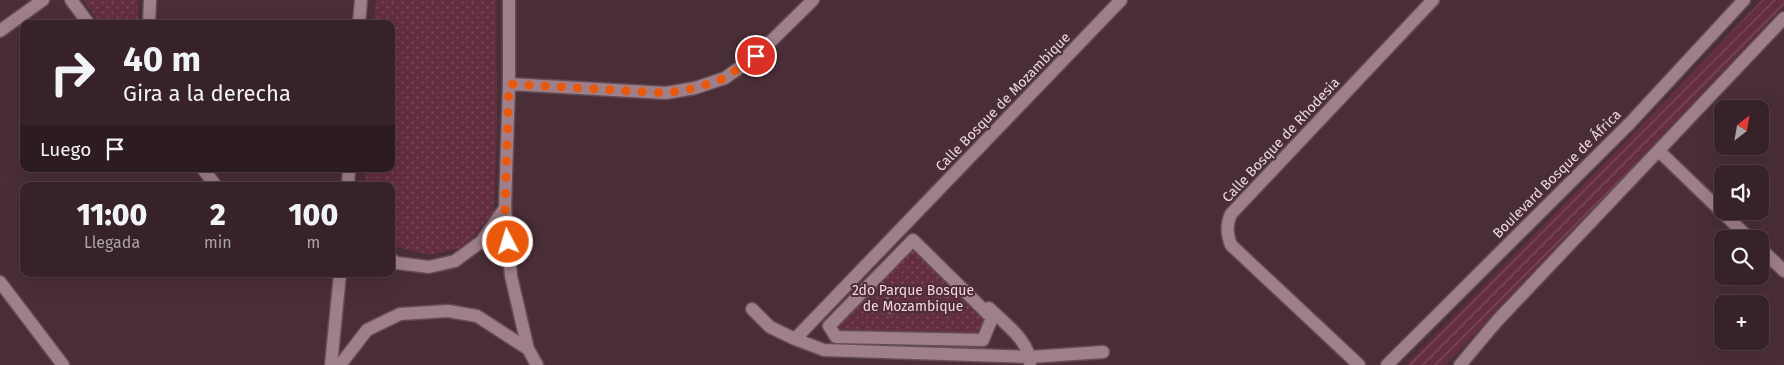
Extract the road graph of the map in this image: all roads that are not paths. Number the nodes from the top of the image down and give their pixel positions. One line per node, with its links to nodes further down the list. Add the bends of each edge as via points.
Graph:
1 (43, 0): 14 (street)
2 (71, 0): 11 (street)
3 (150, 0): 12 (street)
4 (361, 0): 13 (street)
5 (509, 0): 15 (street)
6 (813, 0): 15 (street, via 756,56 725,78 696,88 666,93)
7 (1121, 0): 20 (street, Calle Bosque de Mozambique)
8 (1433, 0): 37 (street, Calle Bosque de Rhodesia, via 1231,214 1228,222 1231,245)
9 (1744, 0): 38 (street, Boulevard Bosque de África, via 1630,123)
10 (1784, 18): 16 (street)
11 (86, 20)
12 (149, 20)
13 (359, 20)
14 (0, 31)
15 (509, 84): 19 (street)
16 (1659, 151): 21 (street); 39 (street, via 1497,321)
17 (205, 172): 18 (street)
18 (213, 182)
19 (505, 208): 23 (street, via 482,241 455,261 429,267); 30 (street, via 511,276)
20 (906, 225): 29 (street, Calle Bosque de Mozambique); 32 (street, via 1022,340)
21 (1741, 230)
22 (1769, 257): 24 (street)
23 (395, 261)
24 (1784, 271)
25 (877, 276): 25 (street, via 829,326 836,337 983,340 992,318 913,240)
26 (340, 277): 34 (street)
27 (0, 282): 33 (street)
28 (752, 309): 29 (street, via 770,327)
29 (795, 339): 32 (street, via 824,350)
30 (528, 349): 35 (street, via 477,316 448,311 400,314 367,330); 36 (street)
31 (1102, 352): 32 (street)
32 (1030, 361)
33 (63, 365)
34 (331, 365)
35 (340, 365)
36 (537, 365)
37 (1359, 365)
38 (1387, 365)
39 (1460, 365)

